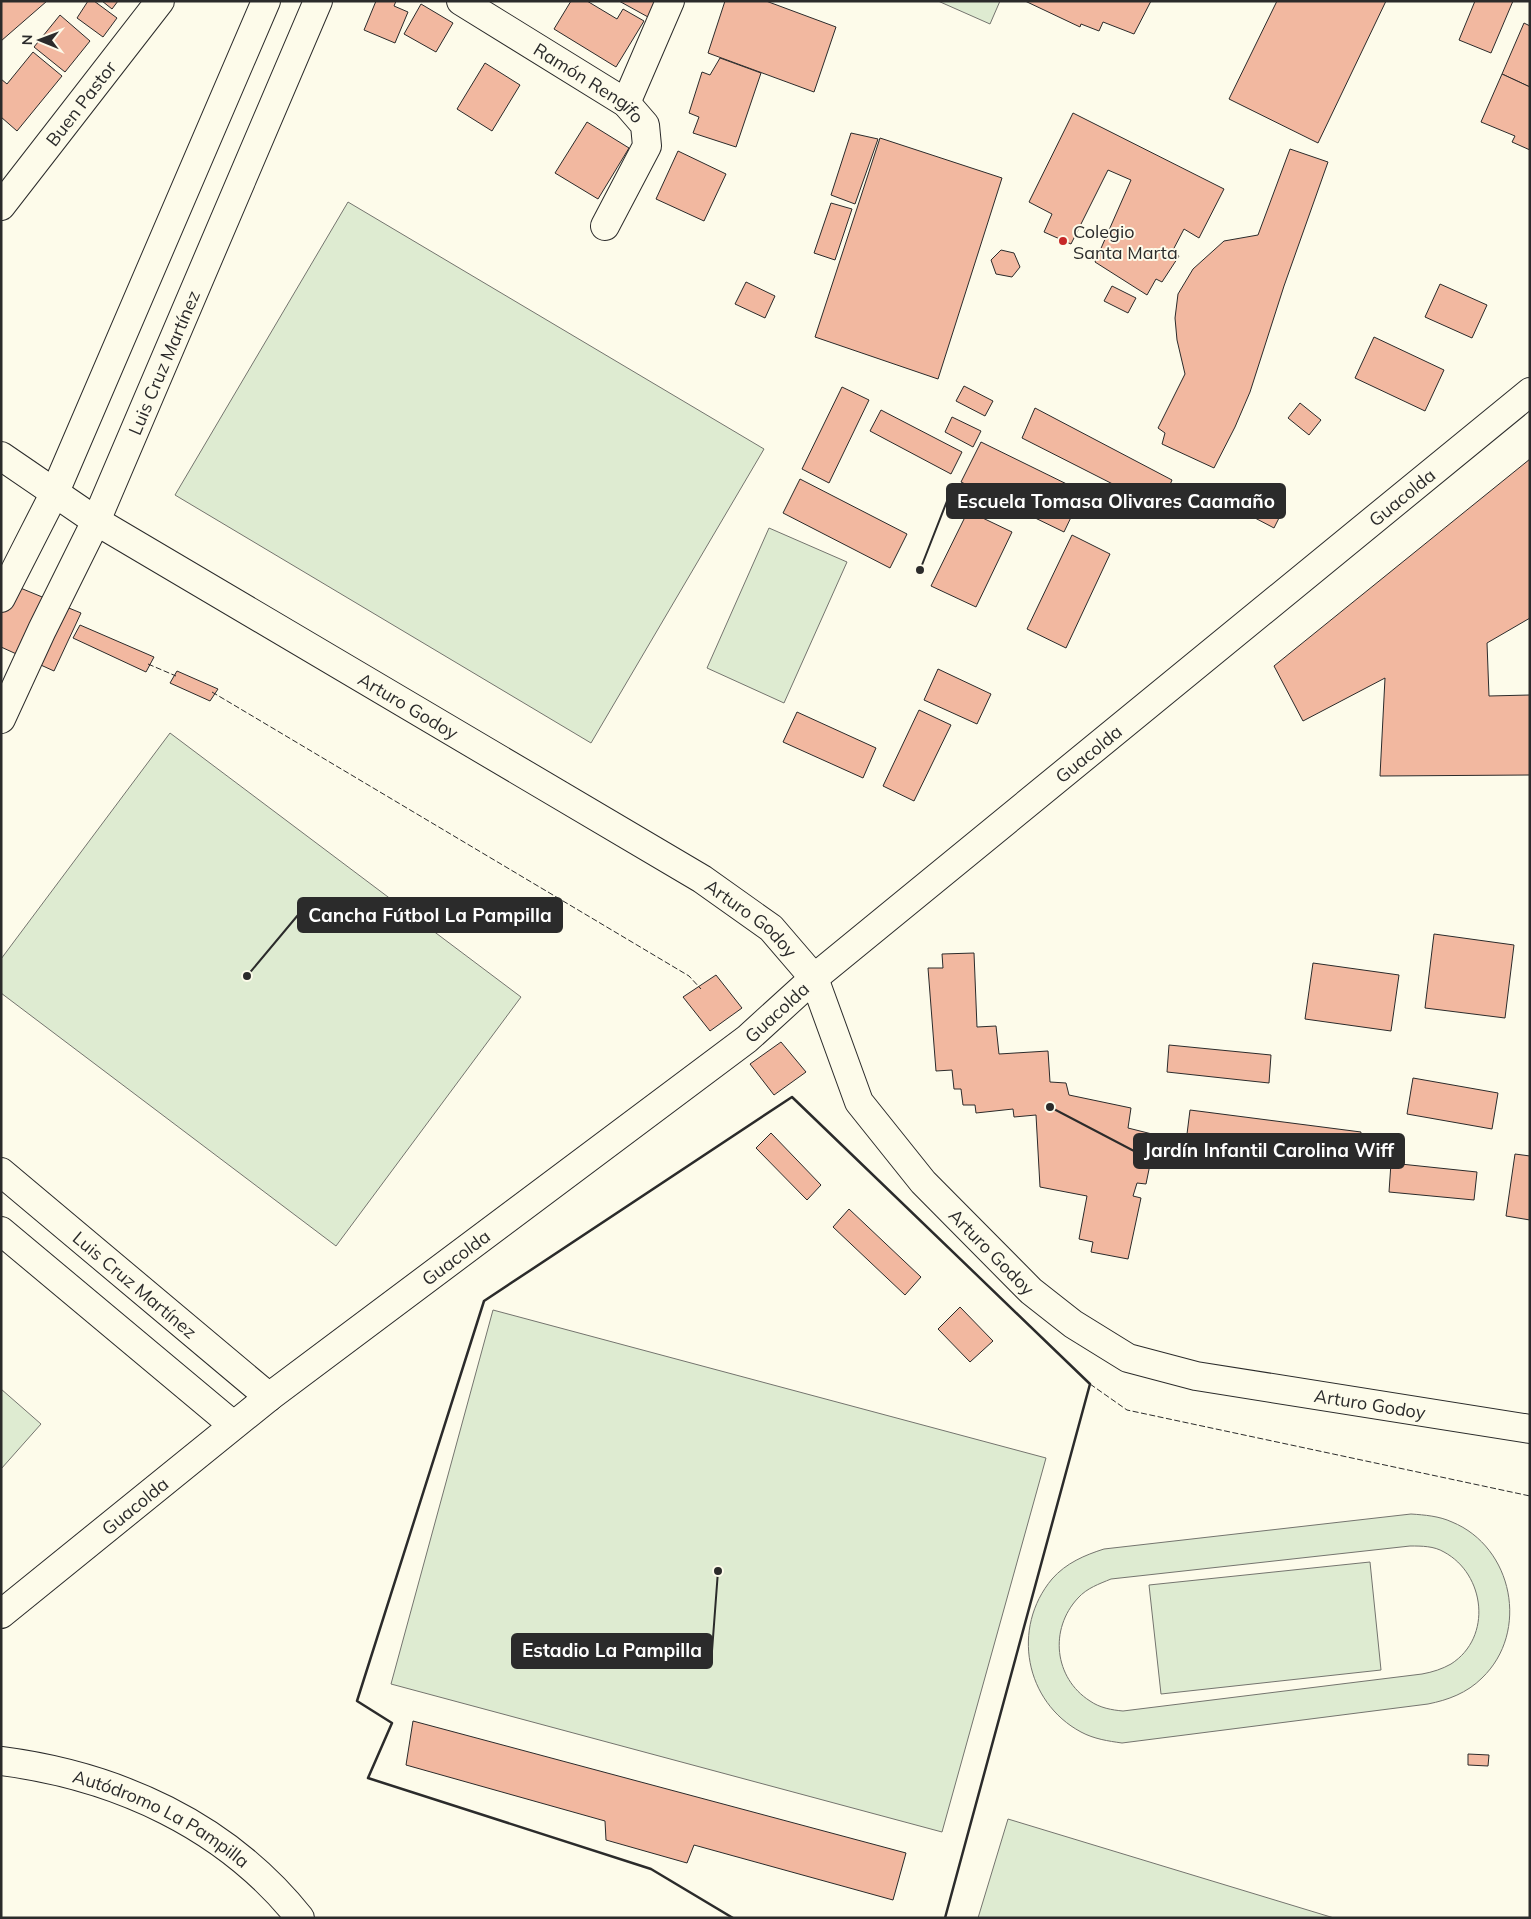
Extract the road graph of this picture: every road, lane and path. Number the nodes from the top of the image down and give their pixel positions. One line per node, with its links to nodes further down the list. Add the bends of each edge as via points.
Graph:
1 (160, 1): 7 (street, Buen Pastor)
2 (266, 1): 11 (street)
3 (318, 1): 12 (street, Luis Cruz Martínez)
4 (461, 1): 6 (street, Ramón Rengifo)
5 (670, 1): 6 (street)
6 (626, 103): 8 (street, Ramón Rengifo, via 645,125 647,146)
7 (1, 206)
8 (605, 226)
9 (1530, 392): 15 (street, Guacolda)
10 (1, 456): 11 (street, Arturo Godoy)
11 (55, 492): 12 (street, Arturo Godoy); 13 (street)
12 (96, 521): 14 (street, Luis Cruz Martínez); 15 (street, Arturo Godoy, via 702,879 771,928)
13 (1, 598)
14 (1, 719)
15 (814, 978): 18 (street, Guacolda, via 747,1039); 20 (street, Arturo Godoy, via 859,1102 922,1182 1031,1291 1073,1324 1128,1358 1196,1376)
16 (1, 1172): 18 (street, Luis Cruz Martínez)
17 (1, 1231): 19 (street)
18 (269, 1397): 19 (street, Guacolda)
19 (233, 1425): 21 (street, Guacolda)
20 (1530, 1429)
21 (3, 1614)
22 (1, 1761): 23 (street, Autódromo La Pampilla, via 90,1778 175,1814 234,1853)
23 (300, 1918)

